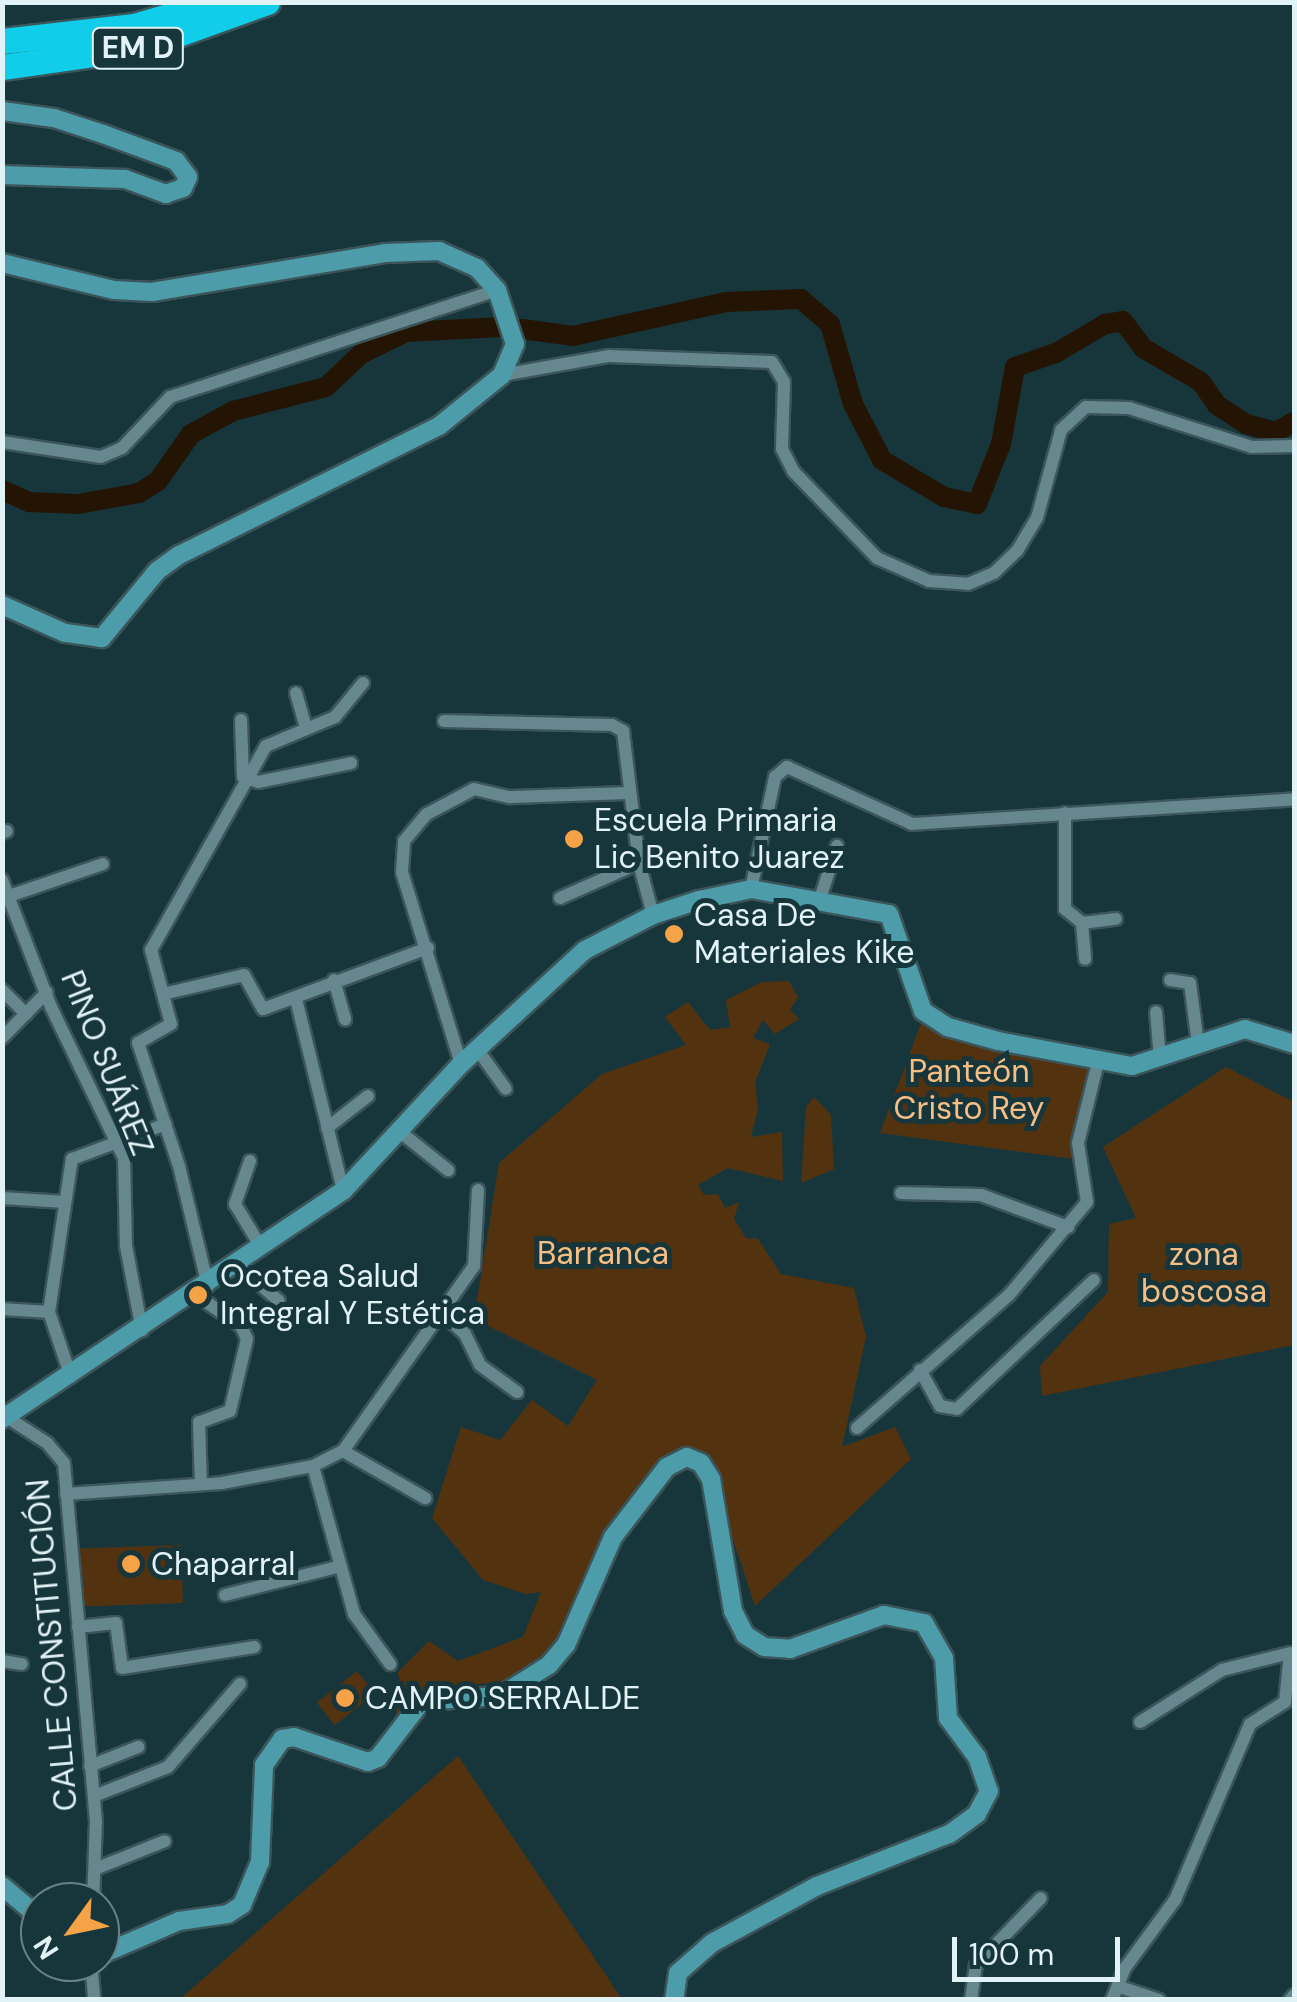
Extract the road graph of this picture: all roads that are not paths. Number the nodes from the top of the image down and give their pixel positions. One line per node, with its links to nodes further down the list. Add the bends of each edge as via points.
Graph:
1 (215, 2): 3 (highway, EM D, via 134,26)
2 (266, 2): 4 (highway, EM D, via 142,47)
3 (2, 41)
4 (2, 66)
5 (2, 111): 6 (main road, via 103,134 176,162 188,177 183,188 166,194 125,179)
6 (2, 175)
7 (2, 263): 8 (main road, via 114,290 152,292 439,251 477,268)
8 (496, 290): 9 (main road, via 515,344); 10 (street, via 170,398 122,448 101,457)
9 (502, 375): 11 (street, via 609,356 772,362 784,382 782,449 793,471 877,558 929,581 968,584 1017,550 1037,518 1061,430 1086,407 1129,408 1252,447); 12 (main road, via 407,445 179,554 102,638 65,633)
10 (2, 442)
11 (1294, 446)
12 (2, 605)
13 (363, 683): 17 (street, via 334,717)
14 (296, 693): 17 (street)
15 (241, 720): 19 (street)
16 (444, 721): 20 (street, via 612,725 623,732)
17 (306, 728): 19 (street, via 266,746)
18 (351, 764): 19 (street, via 258,782)
19 (243, 777): 41 (street, via 200,869 180,887 165,933 153,940)
20 (630, 793): 24 (street); 35 (street, via 510,797 474,789 427,814 404,841 400,858)
21 (1294, 799): 22 (street)
22 (1065, 813): 27 (street, via 912,824 787,768 776,778); 34 (street, via 1062,900)
23 (837, 846): 30 (street)
24 (638, 863): 29 (street); 31 (street)
25 (103, 864): 28 (street)
26 (2, 880): 28 (street, PINO SUÁREZ)
27 (752, 889): 30 (main road); 31 (main road)
28 (9, 896): 32 (street, PINO SUÁREZ)
29 (560, 898)
30 (819, 902): 51 (main road, via 896,920 909,979 934,1022)
31 (653, 915): 49 (main road, via 585,950)
32 (9, 916): 40 (street, PINO SUÁREZ)
33 (1116, 919): 34 (street)
34 (1082, 922): 36 (street)
35 (428, 948): 37 (street); 52 (street)
36 (1086, 960)
37 (334, 980): 42 (street); 45 (street)
38 (1170, 980): 47 (street, via 1190,983)
39 (2, 990): 44 (street)
40 (46, 992): 44 (street); 58 (street, PINO SUÁREZ)
41 (163, 994): 42 (street, via 240,975 259,1008); 55 (street, via 171,1024 138,1043)
42 (296, 999): 56 (street)
43 (1156, 1012): 50 (street)
44 (26, 1014): 46 (street)
45 (346, 1019)
46 (2, 1038)
47 (1198, 1044): 48 (main road, via 1246,1029); 50 (main road)
48 (1294, 1044)
49 (477, 1049): 52 (main road); 53 (street)
50 (1160, 1060): 51 (main road)
51 (1098, 1062): 66 (street, via 1078,1143 1090,1194)
52 (461, 1064): 57 (main road)
53 (506, 1088)
54 (368, 1096): 56 (street)
55 (166, 1124): 58 (street); 70 (street)
56 (327, 1128): 62 (street)
57 (399, 1130): 60 (street); 62 (main road)
58 (118, 1145): 65 (street, via 72,1158); 75 (street, PINO SUÁREZ)
59 (250, 1160): 67 (street, via 235,1204)
60 (448, 1170)
61 (478, 1190): 74 (street, via 474,1266)
62 (343, 1191): 67 (main road)
63 (901, 1192): 66 (street, via 980,1194)
64 (2, 1198): 65 (street)
65 (66, 1202): 73 (street)
66 (1068, 1227): 76 (street, via 1009,1295)
67 (261, 1246): 68 (main road)
68 (237, 1265): 70 (main road); 71 (street)
69 (1094, 1280): 76 (street, via 958,1408 940,1406)
70 (202, 1290): 75 (main road); 83 (street, via 248,1339 230,1411 200,1422)
71 (279, 1301)
72 (2, 1309): 73 (street)
73 (49, 1312): 77 (street)
74 (445, 1316): 78 (street, via 466,1334 480,1364); 81 (street)
75 (142, 1332): 77 (main road)
76 (920, 1370): 80 (street)
77 (71, 1377): 79 (main road)
78 (517, 1392)
79 (3, 1417): 84 (street, CALLE CONSTITUCIÓN, via 57,1451)
80 (857, 1428)
81 (343, 1451): 82 (street); 85 (street)
82 (313, 1466): 83 (street); 86 (street)
83 (201, 1484): 84 (street)
84 (66, 1494): 88 (street, CALLE CONSTITUCIÓN)
85 (424, 1498)
86 (337, 1566): 87 (street); 92 (street, via 354,1614)
87 (225, 1595)
88 (78, 1627): 89 (street, via 116,1623 122,1668); 98 (street, CALLE CONSTITUCIÓN)
89 (254, 1647)
90 (2, 1661): 91 (street)
91 (22, 1664)
92 (390, 1664)
93 (240, 1684): 99 (street, via 168,1767)
94 (1278, 1709): 95 (street); 96 (street, via 1291,1660 1286,1650 1222,1670); 107 (street, via 1250,1724 1175,1900 1125,1968)
95 (1294, 1710)
96 (1140, 1722)
97 (138, 1746): 98 (street)
98 (90, 1766): 99 (street, CALLE CONSTITUCIÓN)
99 (94, 1796): 101 (street, CALLE CONSTITUCIÓN)
100 (164, 1840): 101 (street)
101 (95, 1870): 102 (street, CALLE CONSTITUCIÓN)
102 (94, 1882)
103 (2, 1886): 105 (main road)
104 (1041, 1898): 109 (street, via 976,1965)
105 (11, 1901)
106 (120, 1947): 108 (main road, via 242,1905 260,1862 264,1765 272,1749 294,1738 368,1762 422,1702 500,1696 522,1687 566,1645 613,1538 675,1461 687,1457 701,1463 714,1491 732,1610 745,1635 764,1647 790,1649 884,1615 924,1623 940,1644 948,1718 977,1757 989,1791 976,1814 950,1834 817,1886 712,1943 678,1973)
107 (1116, 1994): 110 (street)
108 (674, 2000)
109 (970, 2000)
110 (1158, 2000)

